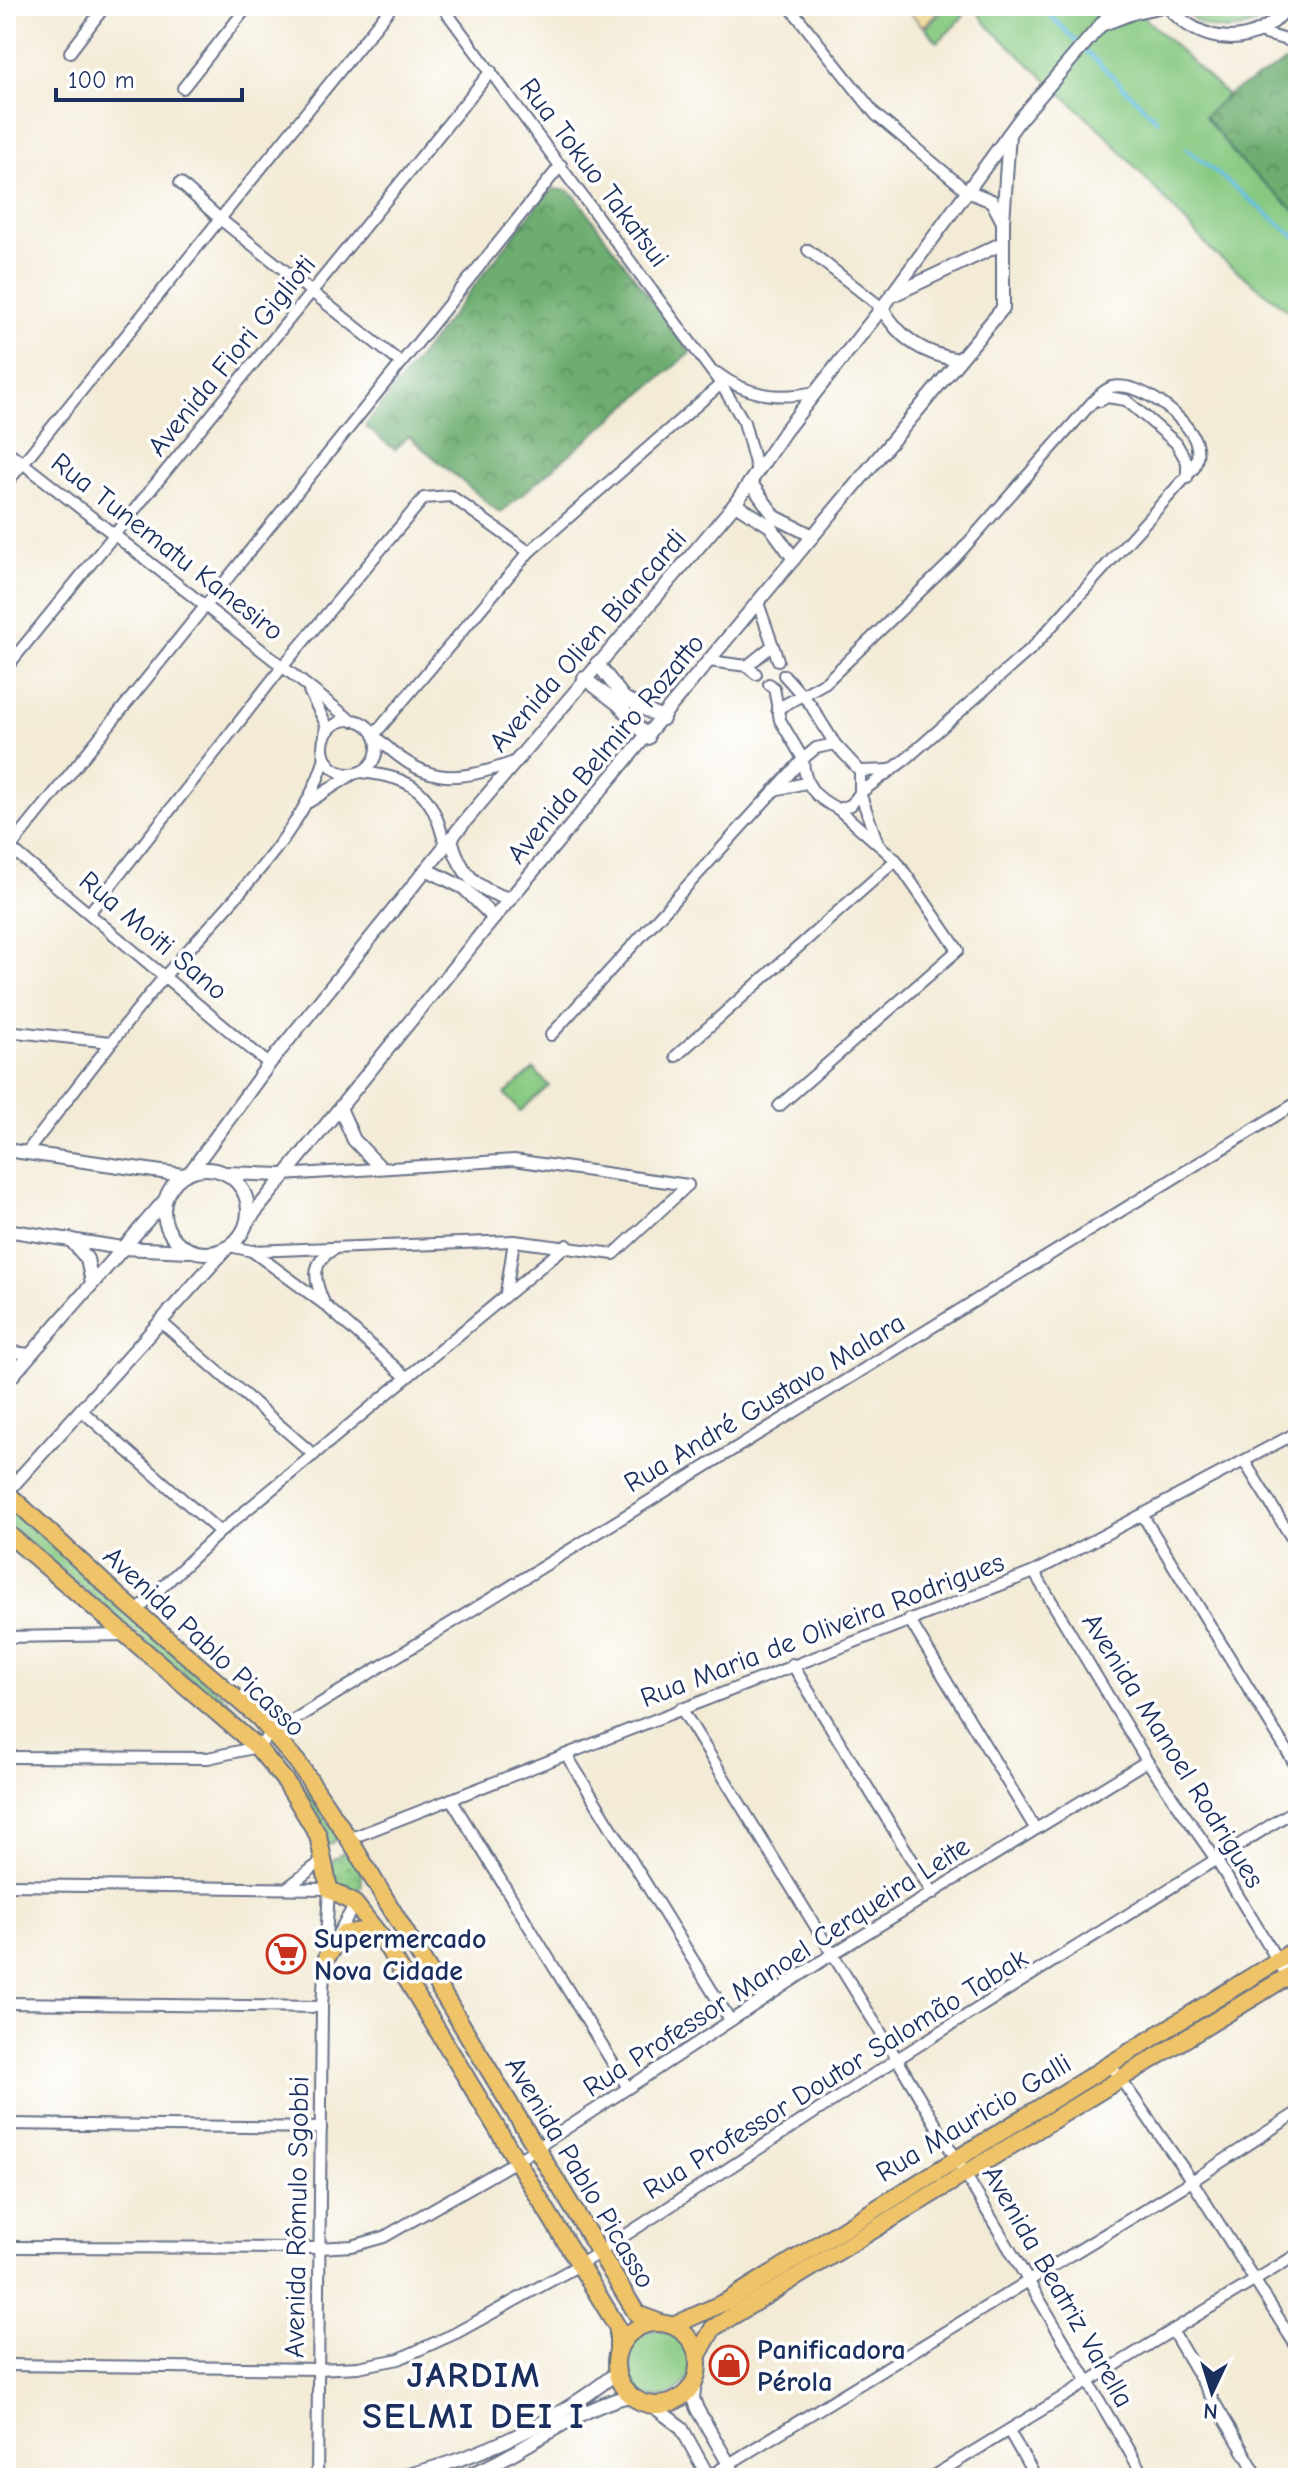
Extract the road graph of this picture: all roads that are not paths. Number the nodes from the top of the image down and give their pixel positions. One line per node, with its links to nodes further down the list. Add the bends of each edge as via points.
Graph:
1 (105, 6): 12 (street)
2 (248, 6): 14 (street)
3 (392, 6): 19 (street)
4 (442, 6): 13 (street, Rua Tokuo Takatsui)
5 (789, 6): 18 (street, via 876,115)
6 (1117, 6): 9 (street, Avenida Olien Biancardi)
7 (1165, 6): 9 (street); 10 (street, via 1208,37 1229,39)
8 (1287, 6): 10 (street)
9 (1096, 29): 15 (street, Avenida Olien Biancardi)
10 (1258, 32): 11 (street)
11 (1297, 42)
12 (70, 52)
13 (491, 71): 16 (street, Rua Tokuo Takatsui); 23 (street, Avenida Fiori Giglioti)
14 (183, 88)
15 (1009, 133): 18 (street, Avenida Olien Biancardi); 20 (street)
16 (561, 165): 27 (street); 28 (street, Rua Tokuo Takatsui)
17 (180, 183): 19 (street)
18 (967, 191): 20 (street, via 992,201); 24 (street, Avenida Olien Biancardi)
19 (220, 219): 23 (street); 33 (street)
20 (1003, 222): 21 (street)
21 (1003, 243): 24 (street); 26 (street, Avenida Belmiro Rozatto, via 1003,308)
22 (808, 250): 25 (street)
23 (312, 292): 27 (street); 39 (street, Avenida Fiori Giglioti)
24 (890, 296): 25 (street, Avenida Olien Biancardi)
25 (882, 308): 26 (street, via 892,325 921,349); 30 (street, Avenida Olien Biancardi)
26 (959, 360): 38 (street, Avenida Belmiro Rozatto)
27 (401, 363): 43 (street)
28 (709, 367): 29 (street, Rua Tokuo Takatsui); 30 (street, Rua Tokuo Takatsui, via 759,394)
29 (721, 384): 34 (street, Rua Tokuo Takatsui, via 744,422); 40 (street)
30 (815, 392): 34 (street, Avenida Olien Biancardi)
31 (1088, 407): 35 (street, via 1107,397 1126,400 1182,449); 35 (street, via 1110,388 1142,389 1192,433 1198,455); 54 (street, via 953,560 826,682)
32 (6, 450): 33 (street, Rua Tunematu Kanesiro)
33 (23, 463): 36 (street); 39 (street, Rua Tunematu Kanesiro)
34 (754, 476): 37 (street, Avenida Olien Biancardi); 38 (street, via 775,517)
35 (1186, 478): 65 (street, via 1033,647)
36 (6, 484)
37 (735, 504): 41 (street, via 770,526); 47 (street, Avenida Olien Biancardi)
38 (813, 536): 41 (street, Avenida Belmiro Rozatto)
39 (115, 537): 43 (street, Rua Tunematu Kanesiro); 49 (street, Avenida Fiori Giglioti)
40 (529, 552): 48 (street, via 451,496 424,498); 58 (street)
41 (794, 559): 42 (street, Avenida Belmiro Rozatto)
42 (758, 603): 44 (street); 46 (street, Avenida Belmiro Rozatto)
43 (204, 608): 48 (street, Rua Tunematu Kanesiro); 75 (street)
44 (772, 646): 45 (street); 46 (street, via 752,670)
45 (778, 660)
46 (709, 661): 56 (street, Avenida Belmiro Rozatto)
47 (597, 663): 51 (street, Avenida Olien Biancardi); 56 (street, via 624,698)
48 (283, 666): 52 (street, Rua Tunematu Kanesiro); 79 (street)
49 (6, 668)
50 (784, 675): 54 (street)
51 (584, 678): 59 (street, via 619,705); 64 (street, Avenida Olien Biancardi)
52 (301, 679): 57 (street, Rua Tunematu Kanesiro); 60 (street, Rua Tunematu Kanesiro, via 326,724)
53 (769, 684): 55 (street)
54 (801, 694): 55 (street); 61 (street)
55 (777, 709): 63 (street)
56 (663, 719): 59 (street, Avenida Belmiro Rozatto)
57 (352, 721): 58 (street); 60 (street, via 335,725)
58 (374, 735): 64 (street, via 401,762 436,776 474,776); 67 (street, via 373,760)
59 (648, 738): 78 (street, Avenida Belmiro Rozatto)
60 (324, 740): 62 (street)
61 (835, 744): 63 (street, via 816,748); 66 (street)
62 (325, 757): 67 (street, via 336,770); 71 (street)
63 (803, 759): 68 (street); 69 (street)
64 (514, 762): 74 (street, Avenida Olien Biancardi)
65 (892, 770): 66 (street); 70 (street)
66 (860, 771): 70 (street)
67 (357, 773): 71 (street); 74 (street, via 392,775 419,790 438,814)
68 (806, 783): 69 (street); 72 (street)
69 (772, 791): 83 (street)
70 (860, 793): 72 (street, via 851,805); 73 (street)
71 (308, 803): 81 (street)
72 (838, 809): 73 (street)
73 (877, 841): 76 (street)
74 (448, 842): 77 (street, Avenida Olien Biancardi); 78 (street, via 470,880 488,893)
75 (7, 849): 79 (street, Rua Moiti Sano)
76 (896, 860): 85 (street); 88 (street, via 958,950)
77 (426, 869): 80 (street, via 464,888); 86 (street, Avenida Olien Biancardi)
78 (510, 899): 80 (street, Avenida Belmiro Rozatto)
79 (90, 912): 81 (street, Rua Moiti Sano)
80 (494, 918): 89 (street, Avenida Belmiro Rozatto)
81 (166, 975): 84 (street); 86 (street, Rua Moiti Sano)
82 (6, 1031): 84 (street)
83 (551, 1035)
84 (111, 1042): 91 (street)
85 (676, 1056)
86 (269, 1064): 93 (street, Avenida Olien Biancardi)
87 (1298, 1102): 131 (street, Rua André Gustavo Malara)
88 (779, 1106)
89 (340, 1108): 92 (street, via 354,1140); 95 (street, Avenida Belmiro Rozatto)
90 (6, 1150): 91 (street)
91 (26, 1153): 93 (street)
92 (379, 1166): 95 (street); 101 (street, via 514,1160 688,1185 614,1254)
93 (187, 1173): 94 (street); 96 (street)
94 (226, 1173): 95 (street); 97 (street, via 241,1186 248,1203)
95 (283, 1175): 97 (street, Avenida Belmiro Rozatto)
96 (165, 1200): 102 (street); 105 (street, via 165,1221 175,1240)
97 (247, 1222): 103 (street)
98 (6, 1230): 99 (street)
99 (70, 1239): 102 (street); 107 (street, via 87,1259)
100 (514, 1241): 101 (street); 104 (street); 108 (street)
101 (567, 1245): 108 (street)
102 (122, 1248): 105 (street); 107 (street)
103 (228, 1248): 105 (street); 106 (street); 110 (street)
104 (337, 1248): 106 (street); 109 (street, via 321,1256 314,1276)
105 (194, 1251)
106 (252, 1251): 109 (street)
107 (92, 1282): 112 (street)
108 (506, 1293): 113 (street)
109 (324, 1304): 113 (street)
110 (161, 1322): 115 (street); 117 (street)
111 (6, 1351): 112 (street)
112 (29, 1354): 114 (street)
113 (406, 1377): 117 (street)
114 (6, 1383)
115 (81, 1410): 119 (street); 122 (street)
116 (1298, 1432): 118 (street, Rua Maria de Oliveira Rodrigues)
117 (314, 1455): 122 (street)
118 (1244, 1461): 120 (street, Rua Maria de Oliveira Rodrigues); 123 (street)
119 (6, 1492): 125 (main road, Avenida Pablo Picasso)
120 (1143, 1516): 124 (street, Rua Maria de Oliveira Rodrigues); 136 (street)
121 (6, 1532): 127 (main road, Avenida Pablo Picasso)
122 (220, 1532): 125 (street)
123 (1298, 1548)
124 (1034, 1572): 126 (street, Rua Maria de Oliveira Rodrigues); 135 (street, Avenida Manoel Rodrigues)
125 (137, 1611): 131 (main road, Avenida Pablo Picasso)
126 (909, 1619): 129 (street, Rua Maria de Oliveira Rodrigues); 139 (street)
127 (128, 1635): 128 (street); 132 (main road, Avenida Pablo Picasso)
128 (6, 1637)
129 (792, 1664): 130 (street, Rua Maria de Oliveira Rodrigues); 147 (street)
130 (681, 1708): 133 (street, Rua Maria de Oliveira Rodrigues); 151 (street, Avenida Beatriz Varella)
131 (274, 1732): 132 (street, Rua André Gustavo Malara); 140 (main road, Avenida Pablo Picasso)
132 (257, 1747): 134 (street, via 208,1758); 141 (main road, Avenida Pablo Picasso, via 318,1835)
133 (567, 1756): 137 (street, Rua Maria de Oliveira Rodrigues); 158 (street)
134 (6, 1757)
135 (1147, 1761): 139 (street, Rua Professor Manoel Cerqueira Leite); 142 (street, Avenida Manoel Rodrigues)
136 (1298, 1769)
137 (451, 1799): 140 (street, Rua Maria de Oliveira Rodrigues); 161 (street)
138 (1298, 1808): 142 (street, Rua Professor Doutor Salomão Tabak)
139 (1035, 1828): 147 (street, Rua Professor Manoel Cerqueira Leite)
140 (349, 1839): 141 (main road); 143 (main road, Avenida Pablo Picasso)
141 (322, 1861): 145 (street); 146 (main road, Avenida Pablo Picasso)
142 (1217, 1861): 153 (street, Avenida Manoel Rodrigues); 159 (street, Rua Professor Doutor Salomão Tabak)
143 (371, 1878): 148 (main road); 165 (main road, Avenida Pablo Picasso)
144 (6, 1885): 145 (street)
145 (286, 1888): 146 (street)
146 (329, 1889): 148 (main road); 152 (street, Avenida Rômulo Sgobbi)
147 (933, 1894): 151 (street, Rua Professor Manoel Cerqueira Leite)
148 (355, 1904): 149 (main road, Avenida Pablo Picasso); 152 (street, Avenida Rômulo Sgobbi)
149 (381, 1937): 152 (main road, via 368,1930 343,1934); 167 (main road, Avenida Pablo Picasso)
150 (1298, 1948): 153 (main road, Rua Mauricio Galli)
151 (831, 1955): 158 (street, Rua Professor Manoel Cerqueira Leite); 159 (street, Avenida Beatriz Varella)
152 (327, 1957): 157 (street, Avenida Rômulo Sgobbi)
153 (1278, 1960): 154 (street, Avenida Manoel Rodrigues); 160 (main road, Rua Mauricio Galli)
154 (1293, 1973): 155 (street, Avenida Manoel Rodrigues); 160 (main road, Rua Mauricio Galli)
155 (1298, 1994)
156 (6, 2003): 157 (street)
157 (322, 2007): 164 (street, Avenida Rômulo Sgobbi)
158 (730, 2020): 161 (street, Rua Professor Manoel Cerqueira Leite)
159 (897, 2059): 166 (street, Avenida Beatriz Varella); 172 (street, Rua Professor Doutor Salomão Tabak)
160 (1115, 2071): 166 (main road, Rua Mauricio Galli); 168 (main road, Rua Mauricio Galli); 169 (street)
161 (628, 2088): 165 (street, Rua Professor Manoel Cerqueira Leite)
162 (1298, 2112): 169 (street)
163 (6, 2124): 164 (street)
164 (321, 2128): 171 (street, Avenida Rômulo Sgobbi)
165 (537, 2148): 167 (street, Rua Professor Manoel Cerqueira Leite); 172 (main road, Avenida Pablo Picasso)
166 (955, 2157): 168 (street, Avenida Beatriz Varella); 177 (main road, Rua Mauricio Galli, via 727,2301)
167 (518, 2160): 171 (street, Rua Professor Manoel Cerqueira Leite, via 384,2237); 174 (main road, Avenida Pablo Picasso)
168 (966, 2175): 175 (street, Avenida Beatriz Varella); 181 (main road, Rua Mauricio Galli, via 713,2328)
169 (1192, 2181): 175 (street); 176 (street)
170 (6, 2247): 171 (street, Rua Professor Manoel Cerqueira Leite)
171 (319, 2248): 183 (street, Avenida Rômulo Sgobbi)
172 (599, 2251): 174 (street, Rua Professor Doutor Salomão Tabak); 177 (main road, Avenida Pablo Picasso, via 637,2314)
173 (1298, 2254): 176 (street)
174 (581, 2264): 179 (main road, Avenida Pablo Picasso, via 618,2328); 183 (street, Rua Professor Doutor Salomão Tabak, via 399,2359)
175 (1026, 2281): 186 (street, Avenida Beatriz Varella); 190 (street)
176 (1257, 2281): 178 (street); 180 (street)
177 (667, 2324): 179 (main road, via 635,2328); 181 (main road, via 693,2343)
178 (1173, 2332): 186 (street); 199 (street)
179 (618, 2348): 184 (main road)
180 (1298, 2349)
181 (698, 2355): 185 (main road)
182 (6, 2365): 183 (street, Rua Professor Doutor Salomão Tabak)
183 (318, 2369): 191 (street, Avenida Rômulo Sgobbi)
184 (616, 2373): 187 (main road); 192 (street, via 511,2439 449,2465)
185 (695, 2381): 188 (main road, via 678,2400); 190 (street, via 697,2409)
186 (1088, 2383): 189 (street); 198 (street, Avenida Beatriz Varella)
187 (629, 2396): 188 (main road); 193 (street, via 605,2401)
188 (653, 2406): 194 (street, via 681,2427)
189 (1009, 2431): 196 (street); 197 (street)
190 (729, 2465): 194 (street); 195 (street)
191 (317, 2478)
192 (396, 2478)
193 (461, 2478)
194 (708, 2478)
195 (737, 2478)
196 (930, 2478)
197 (1036, 2478)
198 (1145, 2478)
199 (1259, 2478)

